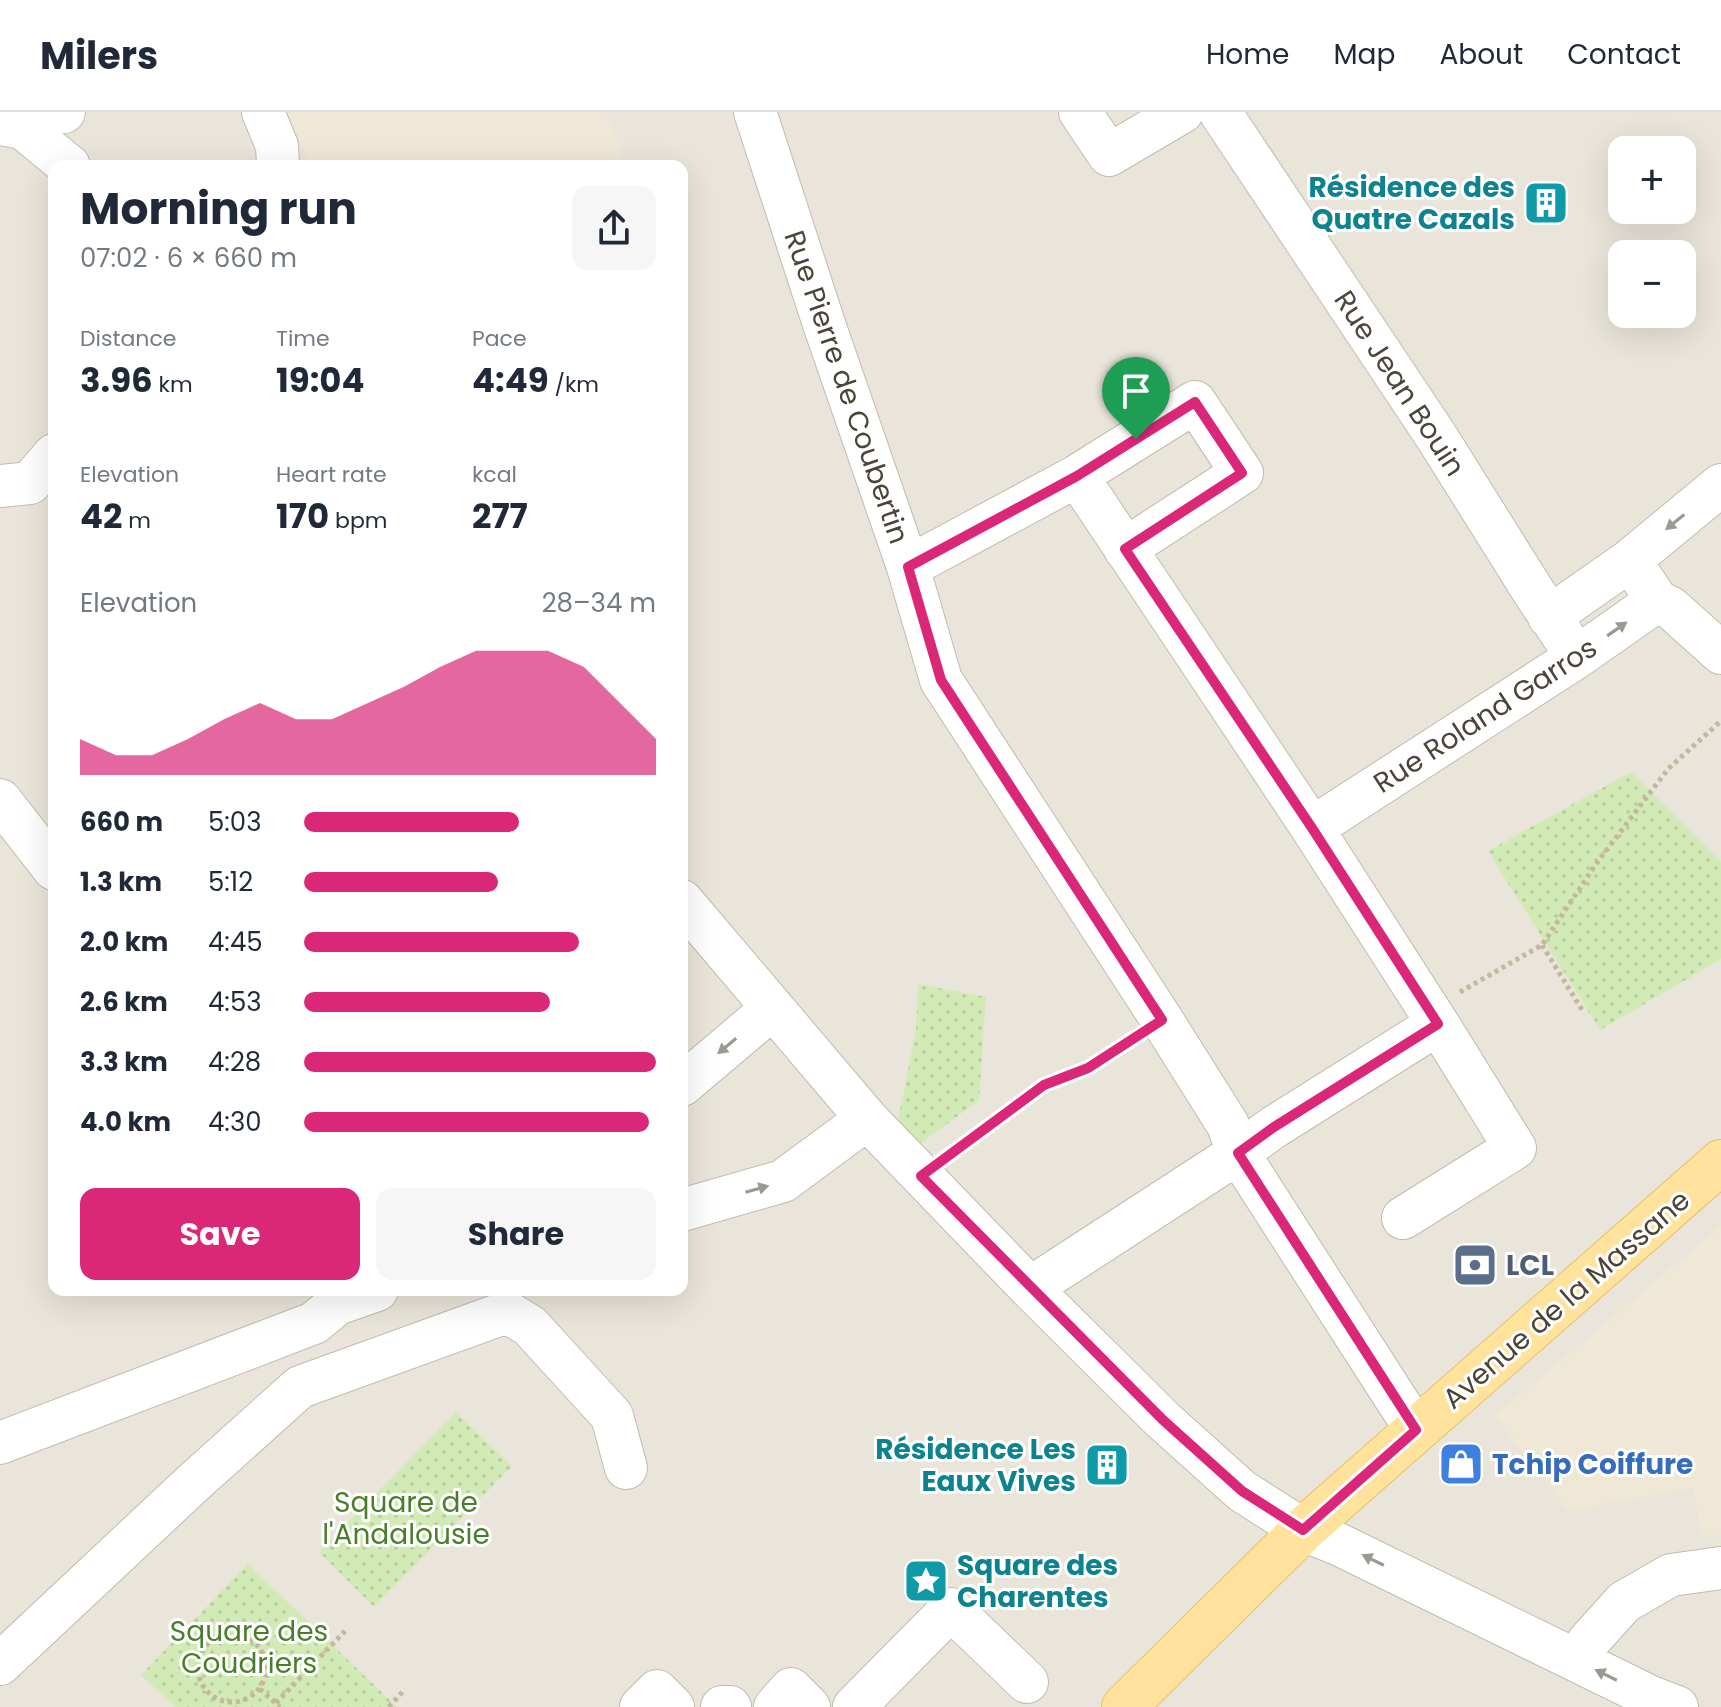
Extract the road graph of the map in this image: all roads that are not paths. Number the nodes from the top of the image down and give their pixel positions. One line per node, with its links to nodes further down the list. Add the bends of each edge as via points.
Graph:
1 (64, 112): 7 (street)
2 (263, 112): 9 (street)
3 (755, 112): 14 (street, Rue Pierre de Coubertin)
4 (1080, 112): 5 (street, via 1109,155)
5 (1182, 112)
6 (1220, 112): 16 (street, Rue Jean Bouin, via 1436,436)
7 (12, 126): 8 (street)
8 (60, 160)
9 (278, 160)
10 (1077, 476): 12 (street); 12 (street, via 1195,402 1242,473); 14 (street)
11 (1721, 485): 13 (street, Rue Roland Garros, one-way to 13)
12 (1125, 549): 20 (street)
13 (1629, 561): 15 (street); 16 (street, Rue Roland Garros)
14 (908, 567): 27 (street, Rue Pierre de Coubertin, via 941,680 1228,1125)
15 (1657, 601): 17 (street); 18 (street, Rue Roland Garros, one-way to 15)
16 (1549, 617): 18 (street, Rue Jean Bouin)
17 (1721, 653)
18 (1577, 657): 20 (street, Rue Roland Garros)
19 (0, 800): 21 (street)
20 (1312, 828): 24 (street)
21 (48, 861)
22 (688, 908): 23 (street)
23 (773, 1008): 25 (street, one-way to 25); 26 (street)
24 (1432, 1014): 27 (street); 30 (street, via 1515,1148)
25 (688, 1080)
26 (867, 1119): 29 (street, one-way to 26, via 783,1181); 31 (street)
27 (1238, 1153): 31 (street); 33 (street, Rue Pierre de Coubertin)
28 (1721, 1162): 33 (main road, Avenue de la Massane)
29 (688, 1208)
30 (1403, 1218)
31 (1030, 1288): 36 (street, via 1242,1491)
32 (352, 1296): 34 (street, via 314,1323)
33 (1416, 1430): 36 (main road, Avenue de la Massane)
34 (0, 1443)
35 (626, 1468): 39 (street, via 612,1416 530,1326 507,1312 300,1387)
36 (1303, 1530): 41 (street, one-way to 36); 49 (main road, Avenue de la Massane)
37 (1721, 1568): 38 (street, via 1671,1575 1624,1602)
38 (1588, 1642)
39 (0, 1664)
40 (1027, 1682): 48 (street, via 951,1609)
41 (1659, 1704)
42 (641, 1707): 43 (street, via 657,1691)
43 (673, 1707)
44 (722, 1707): 45 (street)
45 (730, 1707)
46 (775, 1707): 47 (street, via 791,1689)
47 (809, 1707)
48 (854, 1707)
49 (1124, 1707)

